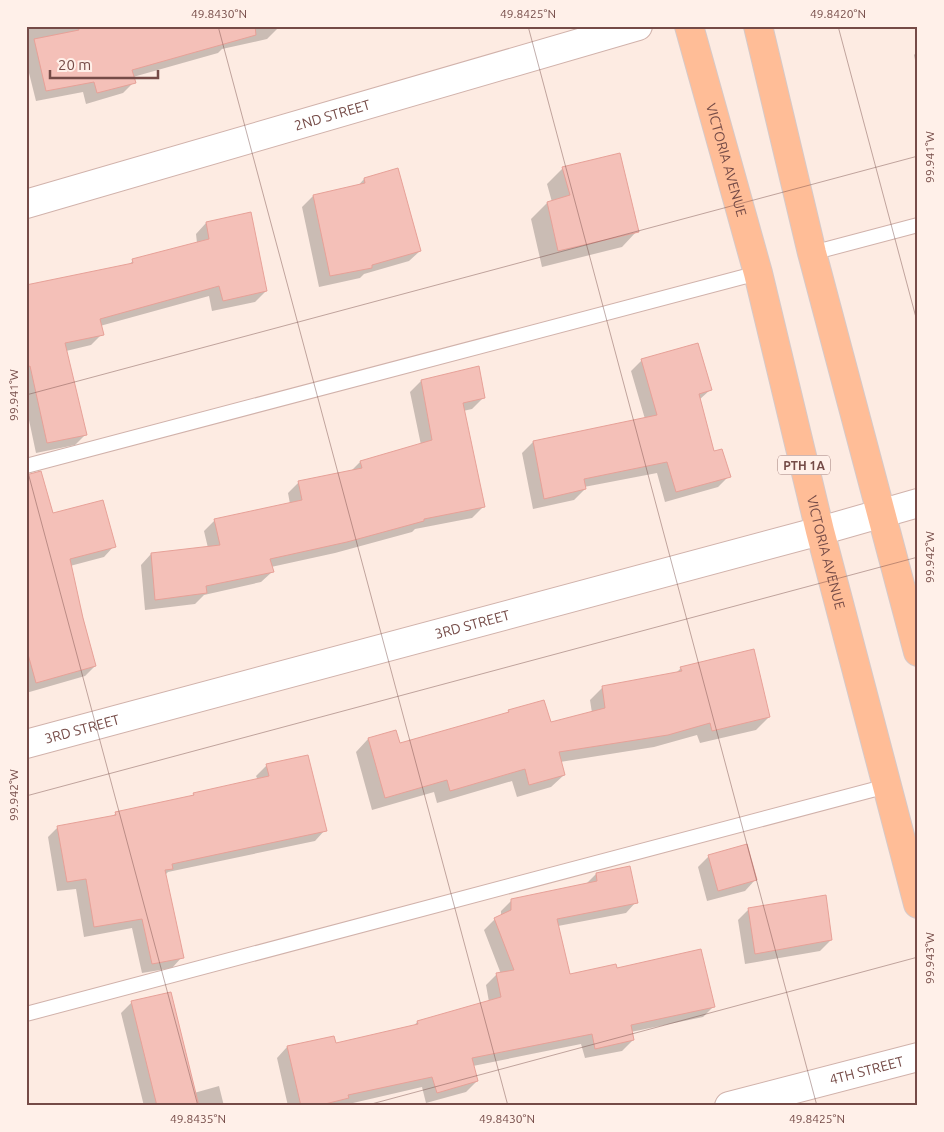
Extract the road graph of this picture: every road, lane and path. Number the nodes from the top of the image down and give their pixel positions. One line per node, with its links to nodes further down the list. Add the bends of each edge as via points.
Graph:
1 (638, 26): 4 (street, 2ND STREET)
2 (689, 26): 7 (main road, VICTORIA AVENUE / PTH 1A)
3 (758, 26): 6 (main road)
4 (26, 204)
5 (918, 225): 6 (lane)
6 (812, 253): 10 (main road)
7 (758, 273): 8 (lane); 11 (main road, VICTORIA AVENUE / PTH 1A)
8 (26, 466)
9 (918, 503): 10 (street, 3RD STREET)
10 (880, 513): 11 (street, 3RD STREET); 12 (main road)
11 (820, 530): 13 (street, 3RD STREET); 14 (main road, VICTORIA AVENUE / PTH 1A)
12 (918, 652)
13 (26, 744)
14 (887, 786): 15 (main road, VICTORIA AVENUE / PTH 1A); 16 (lane)
15 (918, 904)
16 (26, 1014)
17 (918, 1057): 18 (street, 4TH STREET)
18 (729, 1106)

